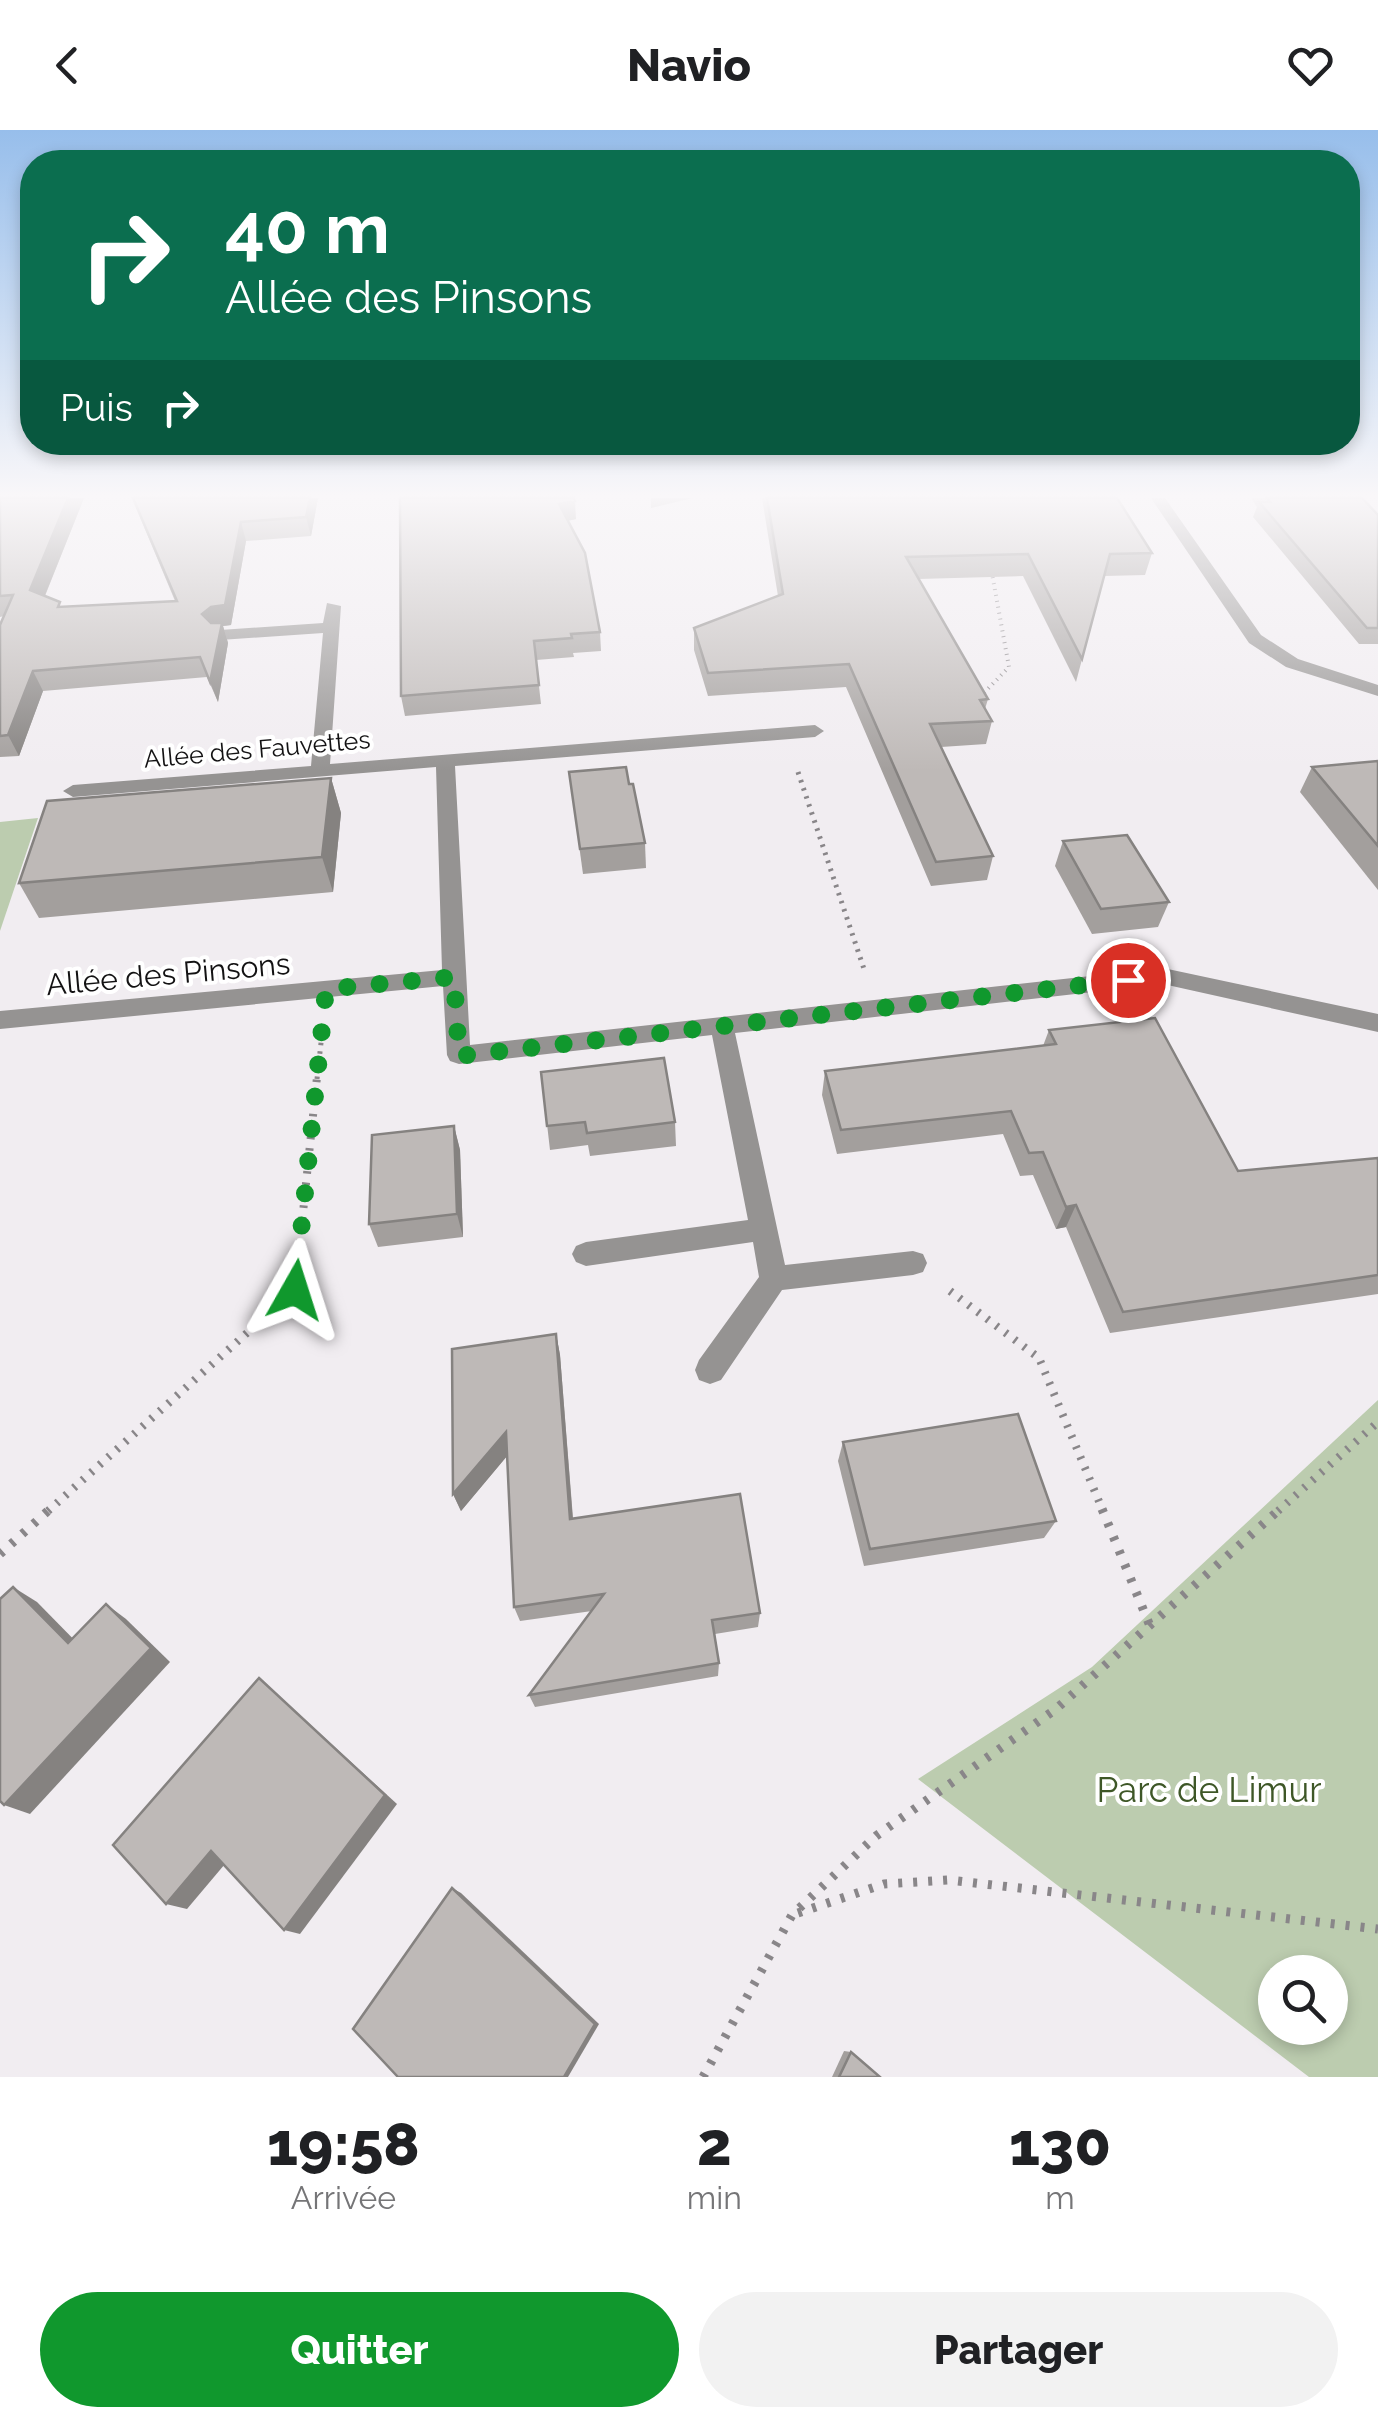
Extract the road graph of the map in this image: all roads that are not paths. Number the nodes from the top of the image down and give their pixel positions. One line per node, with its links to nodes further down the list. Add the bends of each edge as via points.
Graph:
1 (1221, 589): 5 (street, via 1255,639 1292,663)
2 (333, 606): 3 (street)
3 (332, 627): 4 (street); 8 (street)
4 (220, 635)
5 (1378, 690)
6 (816, 731): 7 (street, Allée des Fauvettes)
7 (445, 762): 8 (street, Allée des Fauvettes); 10 (street)
8 (320, 772): 9 (street, Allée des Fauvettes)
9 (74, 791)
10 (454, 977): 11 (street, Allée des Pinsons); 13 (street, via 459,1056)
11 (0, 1020)
12 (1378, 1023): 13 (street, via 1163,976)
13 (722, 1027): 14 (street)
14 (764, 1229): 15 (street); 17 (street)
15 (586, 1254)
16 (913, 1263): 17 (street)
17 (774, 1279): 18 (street)
18 (710, 1370)

